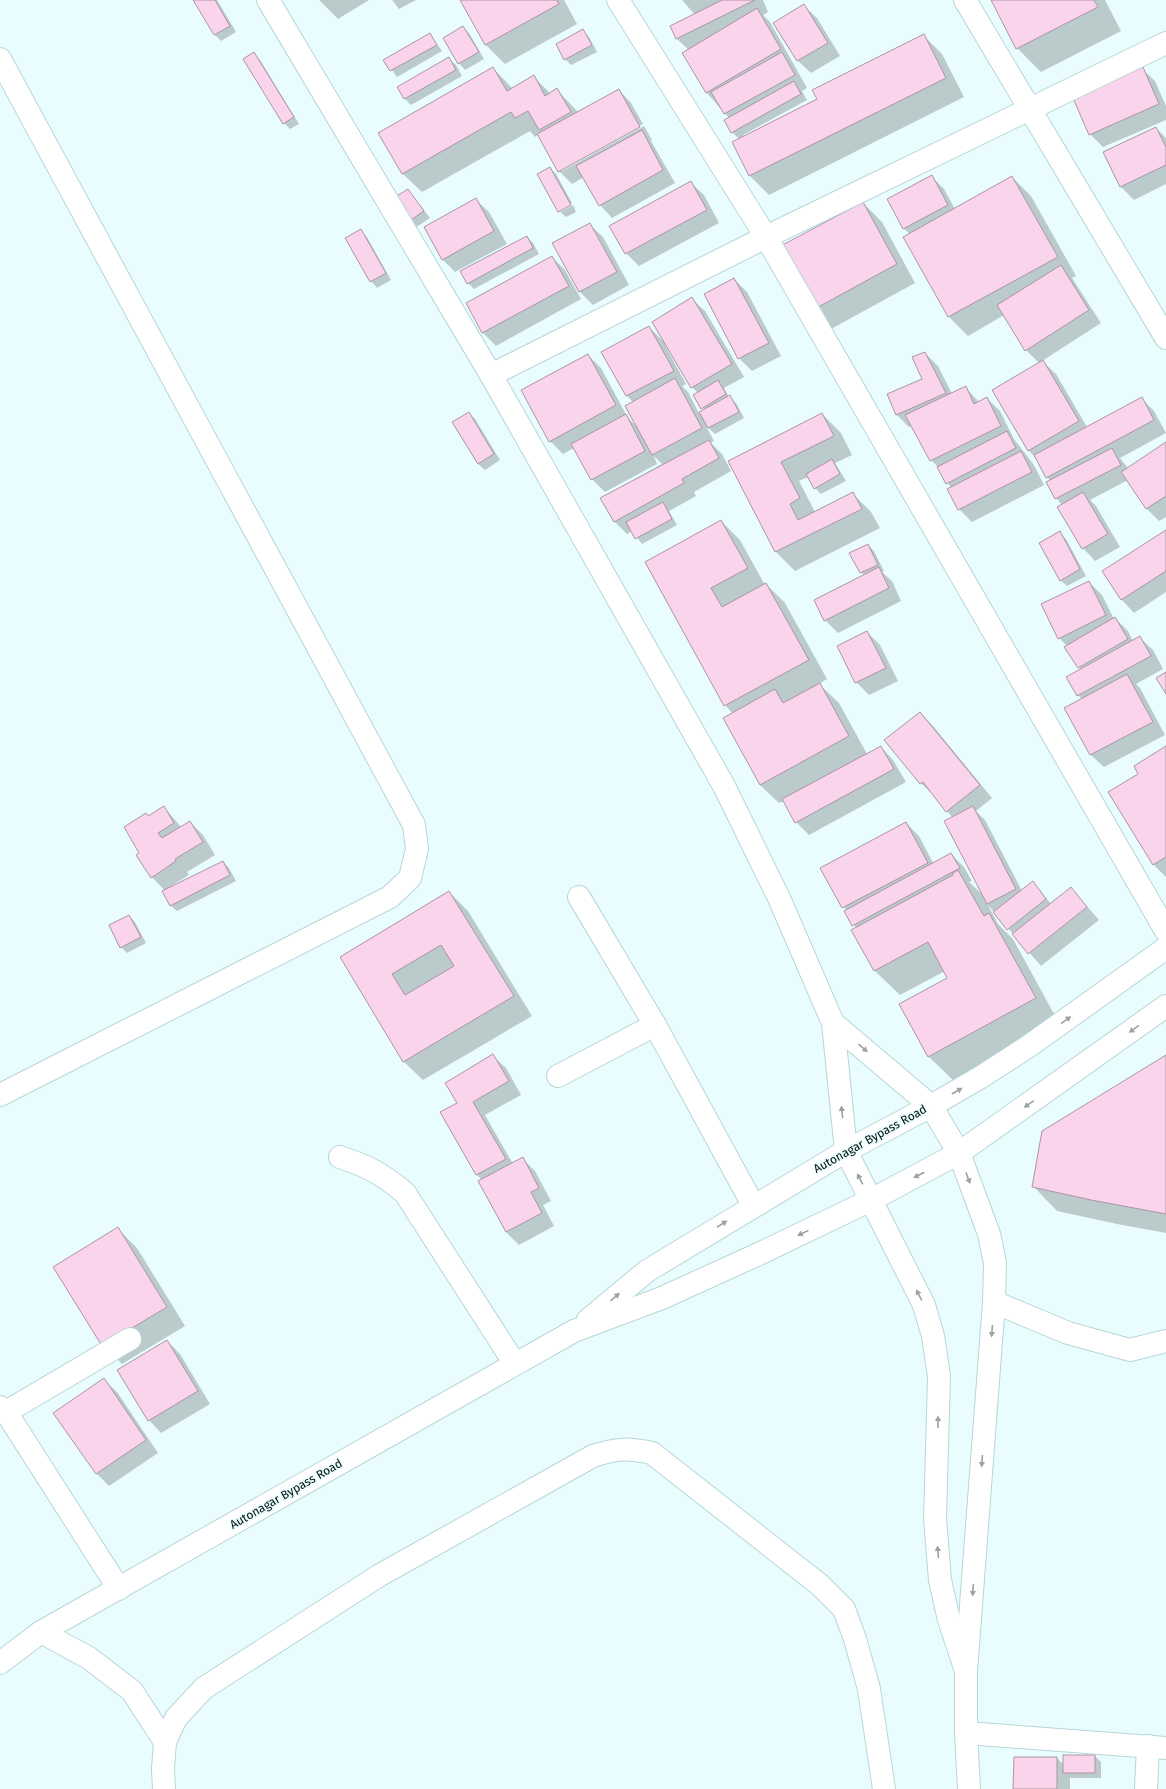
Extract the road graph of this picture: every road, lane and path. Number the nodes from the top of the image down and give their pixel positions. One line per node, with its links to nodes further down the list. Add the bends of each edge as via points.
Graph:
1 (268, 0): 9 (street)
2 (618, 0): 7 (street)
3 (965, 0): 6 (street)
4 (1166, 43): 6 (street)
5 (0, 59): 17 (street, via 414,826 417,849 410,878 390,897)
6 (1029, 110): 7 (street); 8 (street)
7 (766, 237): 9 (street); 11 (street)
8 (1166, 338)
9 (491, 375): 14 (street, via 724,786 779,898)
10 (579, 897): 15 (street)
11 (1166, 932)
12 (1166, 948): 18 (street, Autonagar Bypass Road, one-way to 12, via 1029,1046)
13 (1166, 1006): 20 (street, Autonagar Bypass Road, one-way to 20)
14 (833, 1023): 18 (street, one-way to 18); 19 (street, one-way to 14)
15 (655, 1024): 16 (street); 23 (street)
16 (558, 1076)
17 (0, 1095)
18 (931, 1106): 19 (street, Autonagar Bypass Road); 20 (street)
19 (846, 1151): 22 (street, one-way to 19); 23 (street, Autonagar Bypass Road)
20 (959, 1153): 22 (street, Autonagar Bypass Road, one-way to 22); 24 (street, one-way to 24, via 989,1234 995,1263)
21 (340, 1157): 28 (street, via 384,1176 404,1193)
22 (871, 1200): 25 (street, Autonagar Bypass Road, one-way to 25, via 662,1298); 33 (street, one-way to 22, via 940,1580 935,1519 939,1376 933,1336 924,1305)
23 (753, 1205): 25 (street, Autonagar Bypass Road, one-way to 23, via 647,1271)
24 (994, 1302): 27 (street, via 1068,1332 1130,1350); 33 (street, one-way to 33)
25 (574, 1331): 28 (street, Autonagar Bypass Road)
26 (130, 1339): 29 (street)
27 (1166, 1342)
28 (515, 1364): 30 (street, Autonagar Bypass Road)
29 (3, 1410): 30 (street)
30 (119, 1588): 31 (street, Autonagar Bypass Road)
31 (41, 1632): 32 (street, Autonagar Bypass Road); 35 (street, via 89,1658 132,1691)
32 (0, 1662)
33 (966, 1671): 34 (street)
34 (966, 1733): 36 (street); 39 (street)
35 (165, 1742): 37 (street); 38 (street, via 176,1718 204,1688 380,1575 593,1456 613,1449 629,1448 652,1453 820,1585 844,1609 869,1689)
36 (1157, 1747): 40 (street)
37 (164, 1789)
38 (884, 1789)
39 (969, 1789)
40 (1146, 1789)

